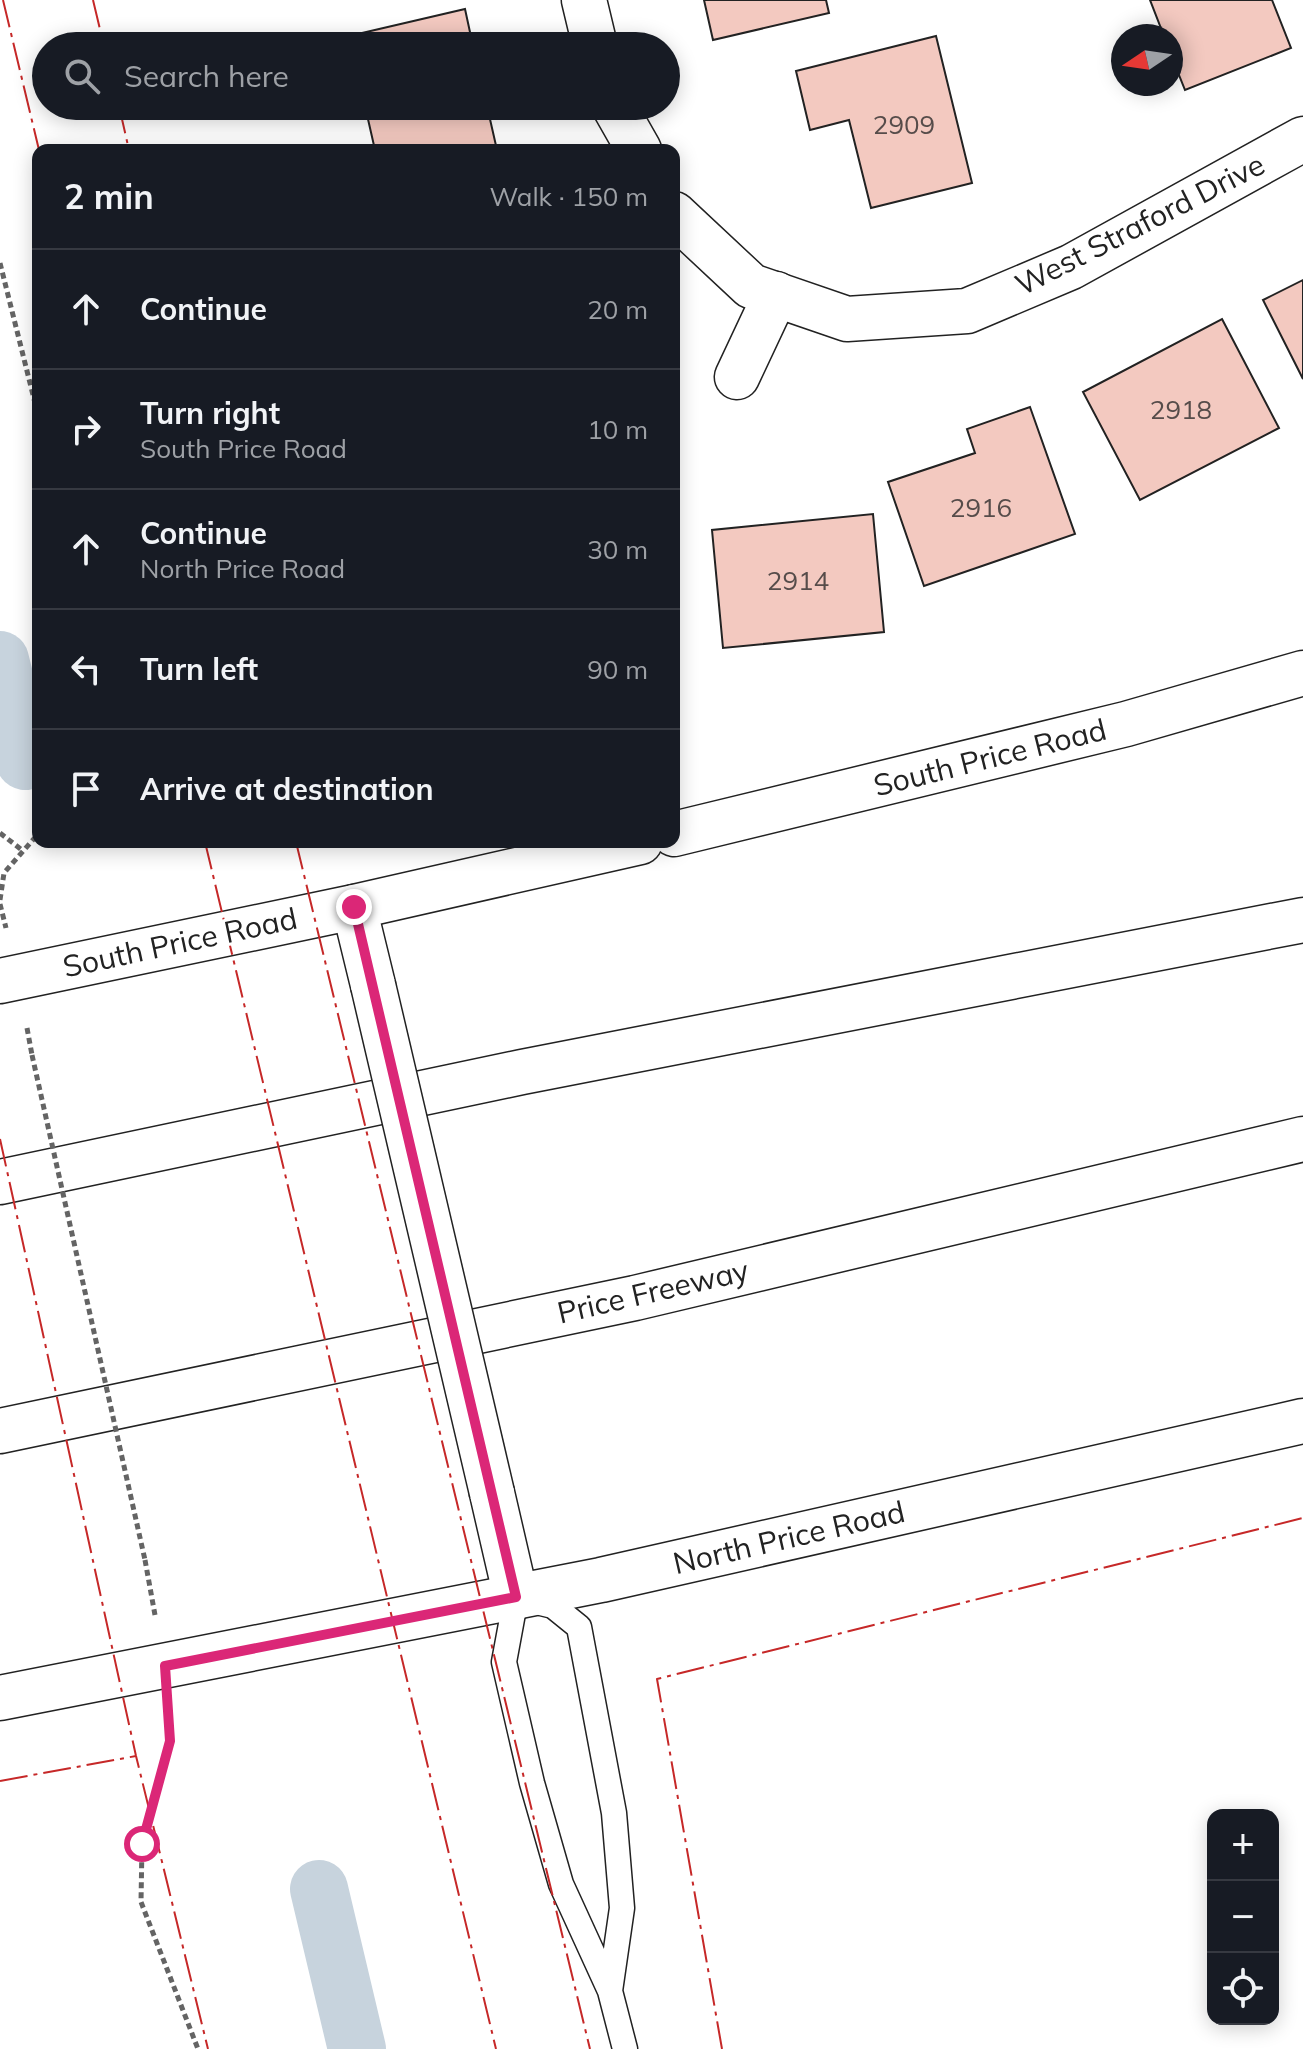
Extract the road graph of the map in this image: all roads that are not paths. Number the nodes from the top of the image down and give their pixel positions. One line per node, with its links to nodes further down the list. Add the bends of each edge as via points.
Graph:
1 (584, 0): 2 (main road)
2 (592, 32)
3 (622, 120): 5 (main road)
4 (1303, 139): 7 (main road, West Straford Drive, via 1071,267 967,311 847,319)
5 (636, 144)
6 (680, 220): 7 (main road, West Straford Drive, via 751,286)
7 (776, 294): 8 (main road)
8 (737, 377)
9 (1303, 673): 10 (main road, South Price Road, via 1126,724)
10 (680, 833)
11 (614, 848): 12 (main road, South Price Road)
12 (354, 907): 14 (main road, South Price Road); 19 (main road, bridge)
13 (1303, 920): 16 (main road, via 522,1072)
14 (0, 981)
15 (1292, 1143): 18 (main road, Price Freeway, via 635,1298)
16 (0, 1182)
17 (1303, 1421): 19 (main road, North Price Road)
18 (0, 1431)
19 (516, 1597): 20 (main road, North Price Road); 21 (lane, via 504,1662 532,1783 561,1884); 21 (lane, via 553,1606 579,1627 614,1813 622,1908)
20 (0, 1698)
21 (610, 1991): 22 (lane)
22 (625, 2049)

